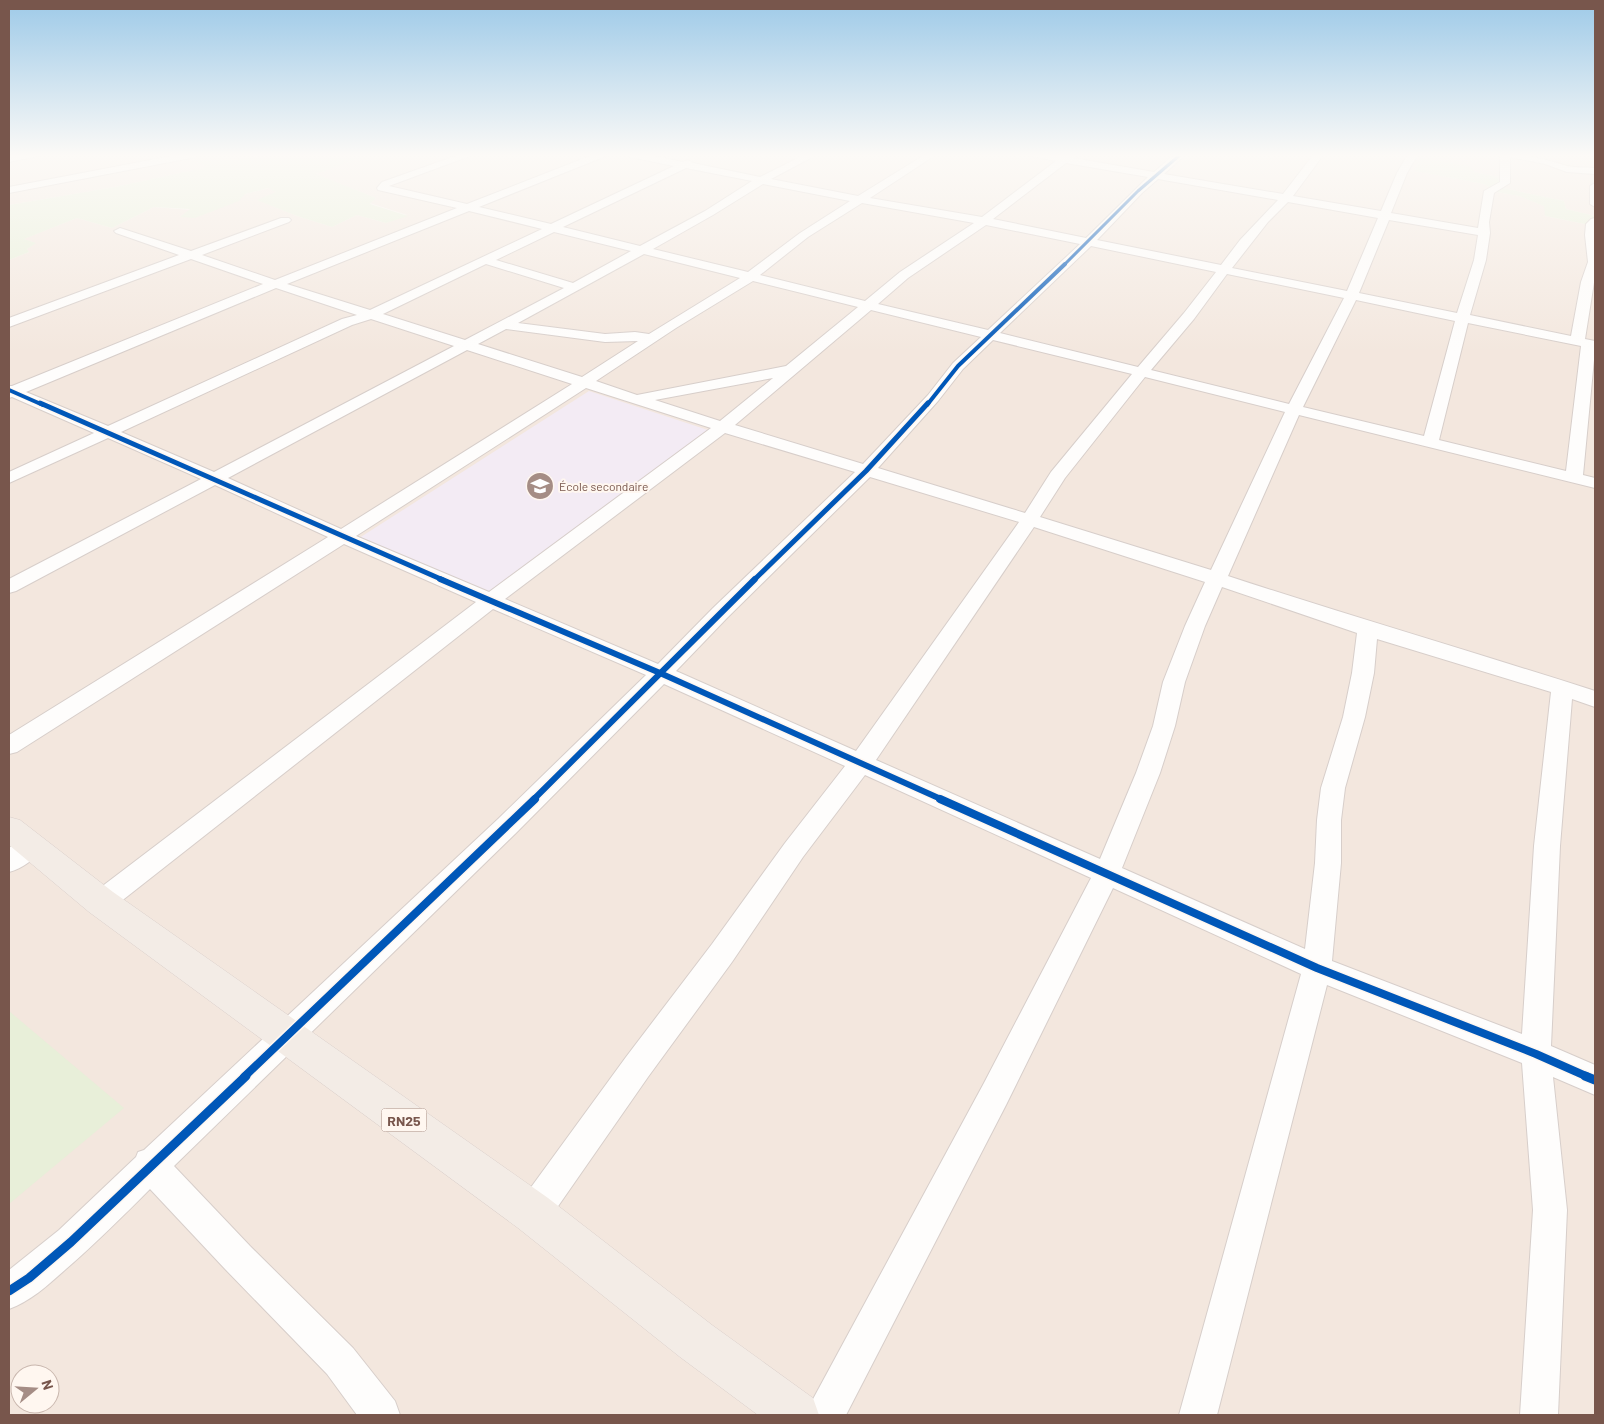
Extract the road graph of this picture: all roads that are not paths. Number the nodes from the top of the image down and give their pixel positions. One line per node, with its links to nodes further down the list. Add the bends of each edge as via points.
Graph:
1 (284, 220): 20 (street)
2 (436, 220): 24 (street)
3 (519, 220): 15 (street)
4 (566, 220): 15 (street)
5 (695, 220): 19 (street)
6 (828, 220): 23 (street)
7 (981, 220): 13 (street)
8 (1110, 220): 18 (street)
9 (1264, 220): 22 (street)
10 (1384, 220): 26 (street)
11 (1416, 220): 17 (street)
12 (1482, 220): 17 (street)
13 (984, 221): 18 (street); 27 (street, via 904,275)
14 (1595, 221): 35 (street, via 1591,235 1594,262 1587,282)
15 (550, 228): 19 (street); 21 (street)
16 (120, 231): 20 (street)
17 (1484, 233): 29 (street, via 1475,281)
18 (1088, 242): 22 (street); 32 (street)
19 (640, 250): 23 (street); 25 (street)
20 (190, 257): 24 (street); 30 (street)
21 (485, 260): 25 (street); 28 (street)
22 (1224, 269): 26 (street); 37 (street)
23 (750, 277): 27 (street); 33 (street)
24 (274, 284): 28 (street); 39 (street)
25 (574, 287): 31 (street)
26 (1351, 296): 29 (street); 41 (street)
27 (868, 306): 32 (street); 36 (street)
28 (371, 315): 34 (street); 43 (street, via 347,322)
29 (1462, 318): 35 (street); 44 (street)
30 (9, 323)
31 (503, 325): 33 (street, via 605,338); 34 (street)
32 (990, 336): 37 (street); 45 (street, via 958,366)
33 (651, 338): 38 (street)
34 (466, 344): 38 (street); 48 (street)
35 (1587, 344): 46 (street)
36 (792, 370): 40 (street); 42 (street)
37 (1142, 371): 41 (street); 50 (street, via 1080,445)
38 (584, 382): 40 (street); 51 (street)
39 (10, 391): 43 (street)
40 (639, 399): 42 (street)
41 (1294, 409): 44 (street); 52 (street)
42 (723, 427): 45 (street); 54 (street)
43 (107, 432): 47 (street); 48 (street)
44 (1430, 443): 46 (street)
45 (866, 471): 50 (street); 56 (street)
46 (1574, 477): 49 (street)
47 (9, 478)
48 (216, 479): 51 (street); 53 (street)
49 (1595, 483)
50 (1029, 521): 52 (street, via 1132,550); 60 (street)
51 (341, 536): 54 (street); 59 (street)
52 (1217, 579): 55 (street); 62 (street, via 1194,626 1148,773)
53 (9, 587)
54 (491, 600): 56 (street); 63 (street)
55 (1368, 629): 57 (street); 64 (street, via 1354,717 1333,788 1328,820 1328,863)
56 (660, 673): 60 (street); 65 (street, via 508,826)
57 (1562, 688): 58 (street); 66 (street, via 1547,846)
58 (1595, 699)
59 (9, 746)
60 (860, 764): 62 (street); 69 (street, via 799,842)
61 (16, 845): 63 (main road, RN25)
62 (1107, 873): 64 (street); 73 (street, via 982,1120)
63 (101, 902): 65 (main road, RN25)
64 (1317, 968): 66 (street); 74 (street)
65 (288, 1036): 68 (street); 69 (main road, RN25)
66 (1536, 1054): 67 (street); 75 (street, via 1550,1210)
67 (1595, 1080)
68 (150, 1164): 70 (street, via 71,1242); 71 (street, via 340,1362)
69 (533, 1213): 72 (main road, RN25)
70 (9, 1291)
71 (381, 1415)
72 (796, 1415)
73 (826, 1415)
74 (1198, 1415)
75 (1539, 1415)

